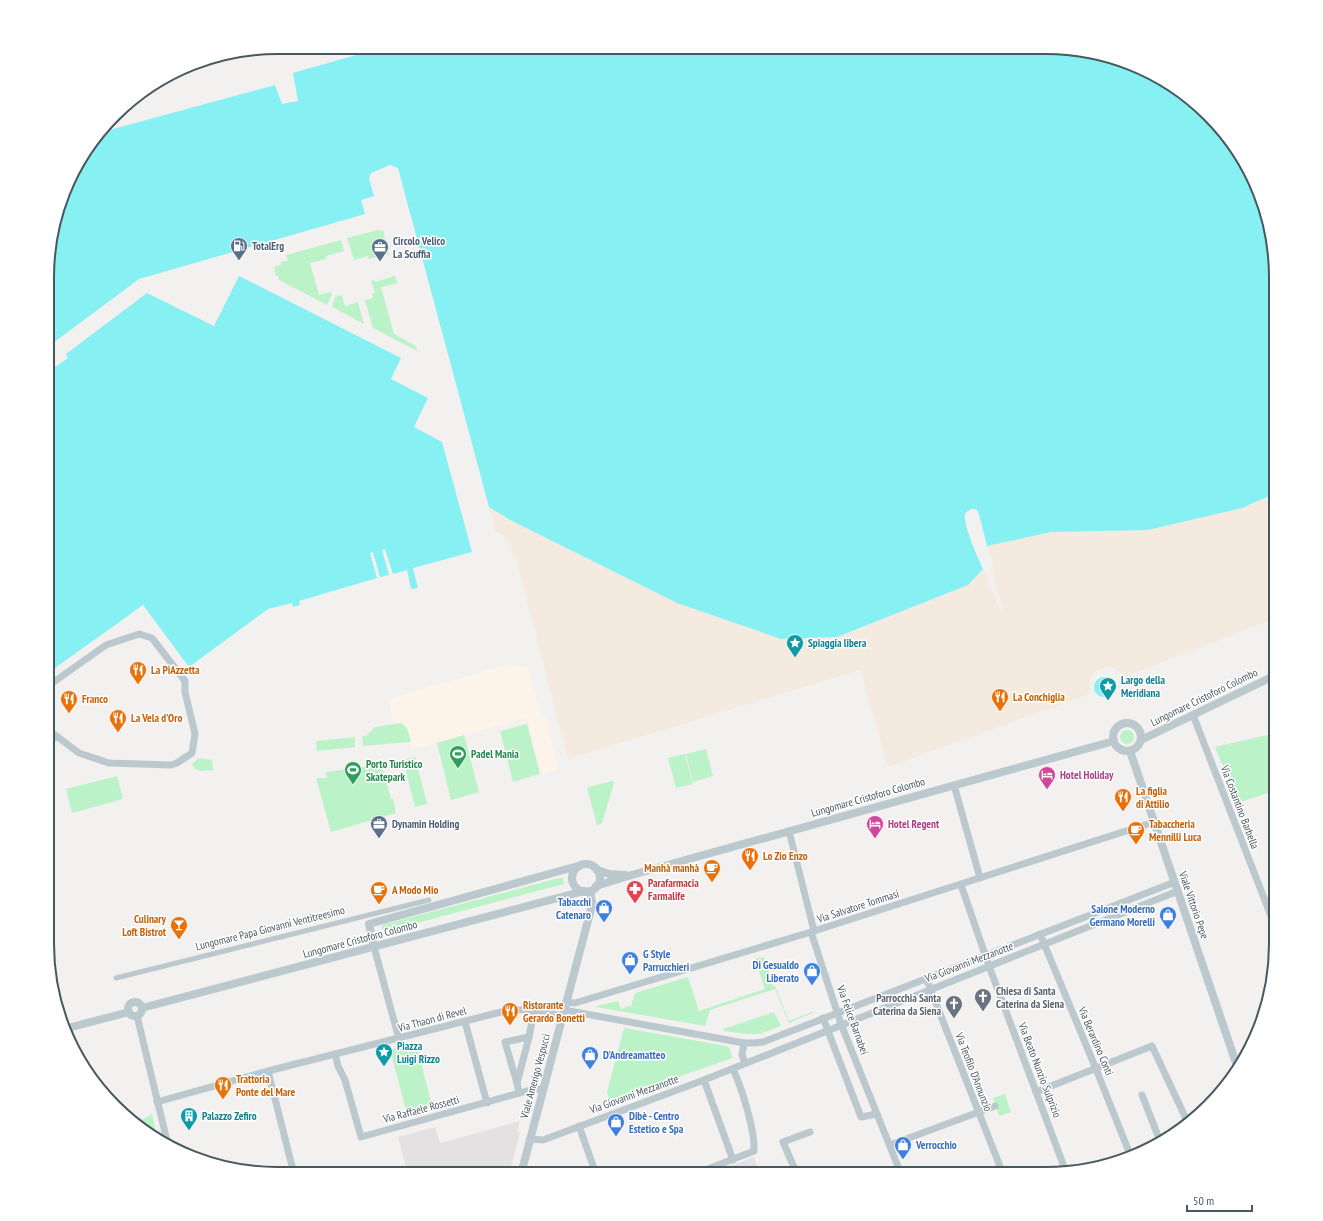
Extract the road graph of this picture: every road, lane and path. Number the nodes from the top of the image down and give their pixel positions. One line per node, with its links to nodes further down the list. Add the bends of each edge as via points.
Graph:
1 (1269, 678): 3 (street, Lungomare Cristoforo Colombo)
2 (54, 682): 5 (street, via 106,645 139,634 152,638 185,681 185,692 195,734 192,753 177,764 171,765 109,763 79,753)
3 (1193, 715): 7 (street, Lungomare Cristoforo Colombo); 21 (street, Via Costantino Barbella)
4 (54, 734): 5 (street)
5 (58, 737): 6 (street)
6 (54, 738)
7 (1141, 740): 8 (street, via 1138,729 1128,723 1117,728); 9 (street, via 1136,748)
8 (1114, 741): 9 (street, via 1120,749); 10 (street, Lungomare Cristoforo Colombo)
9 (1130, 751): 11 (street, Viale Vittorio Pepe)
10 (954, 785): 12 (street, Lungomare Cristoforo Colombo); 16 (street)
11 (1154, 822): 16 (street, Via Salvatore Tommasi); 18 (street, Viale Vittorio Pepe)
12 (789, 831): 15 (street, Lungomare Cristoforo Colombo); 22 (street, Via Felice Barnabei)
13 (578, 866): 14 (street, via 590,864); 19 (street, via 572,874 573,883 579,890); 25 (street, via 369,924)
14 (597, 870): 15 (street, Lungomare Cristoforo Colombo); 19 (street, via 599,878)
15 (628, 876): 19 (street, Lungomare Cristoforo Colombo)
16 (980, 878): 17 (street, Via Salvatore Tommasi)
17 (961, 885): 22 (street, Via Salvatore Tommasi); 26 (street, Via Beato Nunzio Sulprizio)
18 (1176, 886): 23 (street, Via Giovanni Mezzanotte); 24 (street, Via Giovanni Mezzanotte); 46 (street, Viale Vittorio Pepe)
19 (590, 889): 25 (street, Lungomare Cristoforo Colombo); 32 (street, Viale Amerigo Vespucci, via 591,909)
20 (430, 900): 28 (street, Lungomare Papa Giovanni Ventitreesimo)
21 (1269, 911)
22 (812, 932): 32 (street, Via Salvatore Tommasi, via 575,1003); 35 (street, Via Felice Barnabei)
23 (1040, 934): 24 (street, Via Berardino Conti); 26 (street, Via Giovanni Mezzanotte)
24 (1044, 945): 27 (street, Via Giovanni Mezzanotte); 49 (street, Via Berardino Conti)
25 (374, 947): 31 (street, Lungomare Cristoforo Colombo); 43 (street)
26 (985, 955): 27 (street, Via Beato Nunzio Sulprizio); 29 (street, Via Giovanni Mezzanotte)
27 (989, 966): 30 (street, Via Giovanni Mezzanotte); 54 (street, Via Beato Nunzio Sulprizio)
28 (116, 978)
29 (926, 978): 30 (street, Via Teofilo D'Annunzio); 35 (street, Via Giovanni Mezzanotte)
30 (930, 989): 39 (street, Via Giovanni Mezzanotte); 60 (street, Via Teofilo D'Annunzio)
31 (142, 1008): 34 (street, via 134,1002 129,1007); 36 (street)
32 (564, 1009): 33 (street, Via Thaon di Revel); 44 (street, Via Giovanni Mezzanotte); 53 (street, Viale Amerigo Vespucci)
33 (534, 1010): 38 (street, Via Thaon di Revel, via 505,1011); 42 (street)
34 (129, 1012): 36 (street); 40 (street)
35 (837, 1013): 37 (street, Via Giovanni Mezzanotte); 39 (street, Via Felice Barnabei)
36 (137, 1016): 57 (street)
37 (823, 1018): 41 (street); 44 (street, Via Giovanni Mezzanotte, via 763,1042)
38 (465, 1022): 43 (street, Via Thaon di Revel); 58 (street)
39 (841, 1024): 41 (street, Via Giovanni Mezzanotte); 61 (street, Via Felice Barnabei)
40 (70, 1027)
41 (827, 1030): 47 (street, Via Giovanni Mezzanotte); 61 (street, via 861,1117)
42 (529, 1037): 52 (street); 52 (street, via 505,1042)
43 (399, 1039): 45 (street, Via Thaon di Revel)
44 (744, 1043): 47 (street, via 742,1055)
45 (335, 1054): 50 (street, Via Thaon di Revel); 58 (street, Via Raffaele Rossetti, via 361,1137)
46 (1235, 1061)
47 (745, 1064): 48 (street, Via Giovanni Mezzanotte)
48 (733, 1069): 51 (street, Via Giovanni Mezzanotte); 70 (street, via 754,1142 754,1151)
49 (1096, 1069): 54 (street); 62 (street, via 1152,1046); 69 (street, Via Berardino Conti)
50 (268, 1071): 57 (street, Via Thaon di Revel); 71 (street)
51 (704, 1080): 63 (street, Via Giovanni Mezzanotte); 70 (street)
52 (517, 1083): 55 (street)
53 (543, 1088): 55 (street, Via Raffaele Rossetti); 67 (street, Viale Amerigo Vespucci)
54 (1036, 1092): 78 (street, Via Beato Nunzio Sulprizio)
55 (519, 1093): 58 (street, Via Raffaele Rossetti)
56 (1142, 1095): 65 (street)
57 (157, 1102): 66 (street)
58 (486, 1103)
59 (995, 1106): 60 (street)
60 (978, 1112): 68 (street); 77 (street, Via Teofilo D'Annunzio)
61 (877, 1114): 68 (street, Via Felice Barnabei)
62 (1186, 1118)
63 (579, 1126): 67 (street, Via Giovanni Mezzanotte, via 542,1140); 73 (street)
64 (810, 1132): 75 (street, via 783,1142)
65 (1158, 1137)
66 (166, 1138)
67 (530, 1139): 72 (street, Viale Amerigo Vespucci)
68 (890, 1145): 76 (street, Via Felice Barnabei)
69 (1129, 1151)
70 (733, 1160): 74 (street)
71 (292, 1167)
72 (523, 1167)
73 (594, 1167)
74 (714, 1167)
75 (794, 1167)
76 (898, 1167)
77 (1000, 1167)
78 (1064, 1167)

